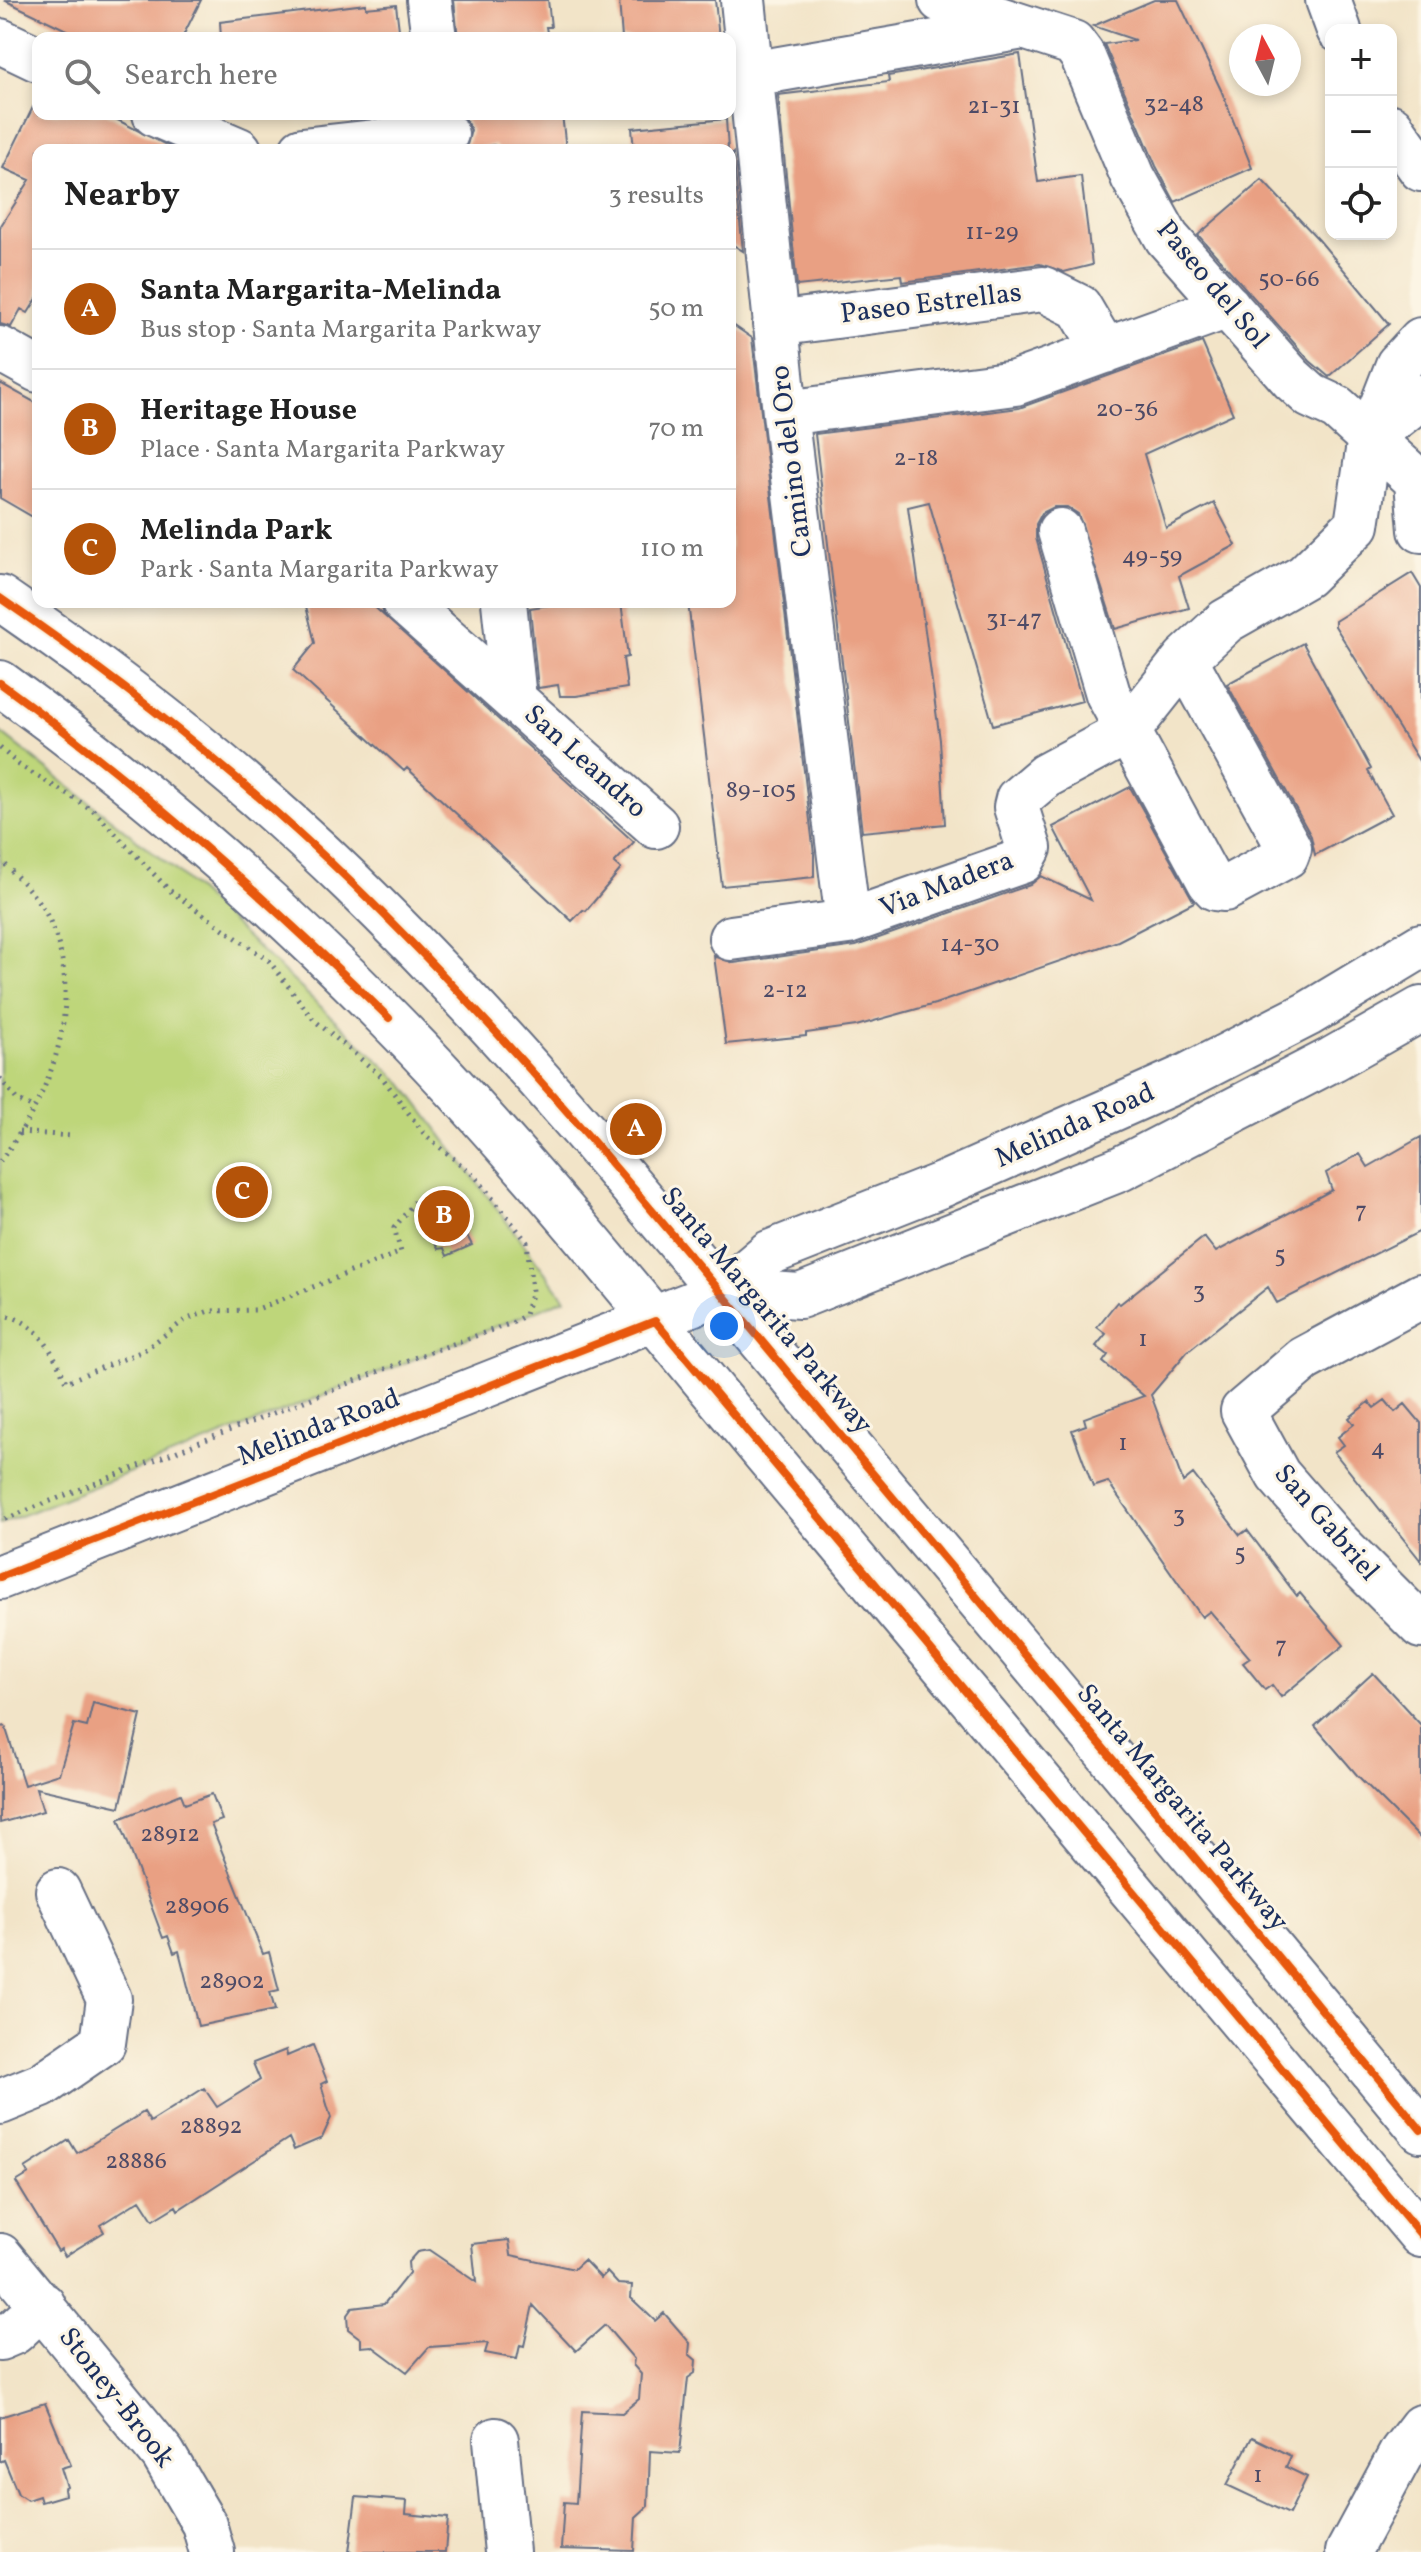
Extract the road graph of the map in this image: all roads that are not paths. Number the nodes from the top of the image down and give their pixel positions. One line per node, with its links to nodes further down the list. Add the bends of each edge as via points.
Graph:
1 (429, 0): 7 (street)
2 (743, 0): 10 (street, Camino del Oro)
3 (941, 0): 6 (street, Paseo del Sol)
4 (1328, 0): 5 (street)
5 (1337, 24)
6 (1023, 27): 10 (street, Paseo del Sol); 17 (street, Paseo del Sol, via 1073,43 1082,55 1147,206 1167,238)
7 (433, 32)
8 (0, 41): 9 (street)
9 (32, 56)
10 (751, 74): 18 (street, Camino del Oro)
11 (169, 120): 14 (street)
12 (446, 133): 15 (street)
13 (1397, 135): 16 (street)
14 (225, 144)
15 (353, 144)
16 (1421, 169)
17 (1228, 306): 21 (street); 25 (street, Paseo del Sol, via 1292,379)
18 (775, 324): 21 (street, Paseo Estrellas, via 1043,289 1079,307); 24 (street, Camino del Oro)
19 (1421, 340): 25 (street, Via Madera, via 1398,365)
20 (0, 349): 22 (street)
21 (1105, 351): 24 (street, via 1015,383)
22 (32, 367)
23 (1421, 397): 25 (street)
24 (785, 413): 37 (street, Camino del Oro)
25 (1370, 437): 26 (street, Paseo del Sol); 32 (street, Via Madera, via 1357,525 1305,576 1226,621)
26 (1419, 483): 27 (street, Paseo del Sol)
27 (1421, 530)
28 (1060, 531): 35 (street, via 1108,694)
29 (0, 598): 41 (street, Santa Margarita Parkway, via 199,747 348,878 530,1067)
30 (411, 608): 34 (street, San Leandro)
31 (505, 608): 34 (street, San Leandro)
32 (1185, 659): 35 (street, Via Madera); 35 (street, via 1286,841 1286,856 1225,889 1215,888)
33 (0, 683): 43 (street, via 160,807 389,1018)
34 (514, 699): 36 (street, San Leandro)
35 (1127, 732): 37 (street, Via Madera, via 1045,776 1018,799 1029,848 1022,861)
36 (656, 826)
37 (848, 922): 38 (street, Via Madera)
38 (731, 938)
39 (1421, 946): 41 (street, Melinda Road, via 1308,1014 1185,1077 944,1184 769,1253)
40 (1421, 1009): 41 (street, Melinda Road, via 1120,1169 800,1296)
41 (724, 1291): 43 (street, Melinda Road); 48 (street, Santa Margarita Parkway)
42 (1421, 1296): 45 (street, San Gabriel, via 1304,1359 1243,1411 1278,1475)
43 (655, 1321): 44 (street, Melinda Road); 49 (street)
44 (0, 1577)
45 (1421, 1626)
46 (58, 1891): 47 (street, via 109,1999 103,2043 42,2085)
47 (0, 2102)
48 (1421, 2130)
49 (1421, 2235)
50 (0, 2256): 51 (street, Stoney-Brook)
51 (43, 2305): 52 (street); 55 (street, Stoney-Brook, via 163,2454 204,2524)
52 (0, 2338)
53 (1421, 2427): 57 (street)
54 (496, 2440): 56 (street)
55 (212, 2552)
56 (507, 2552)
57 (1348, 2552)

